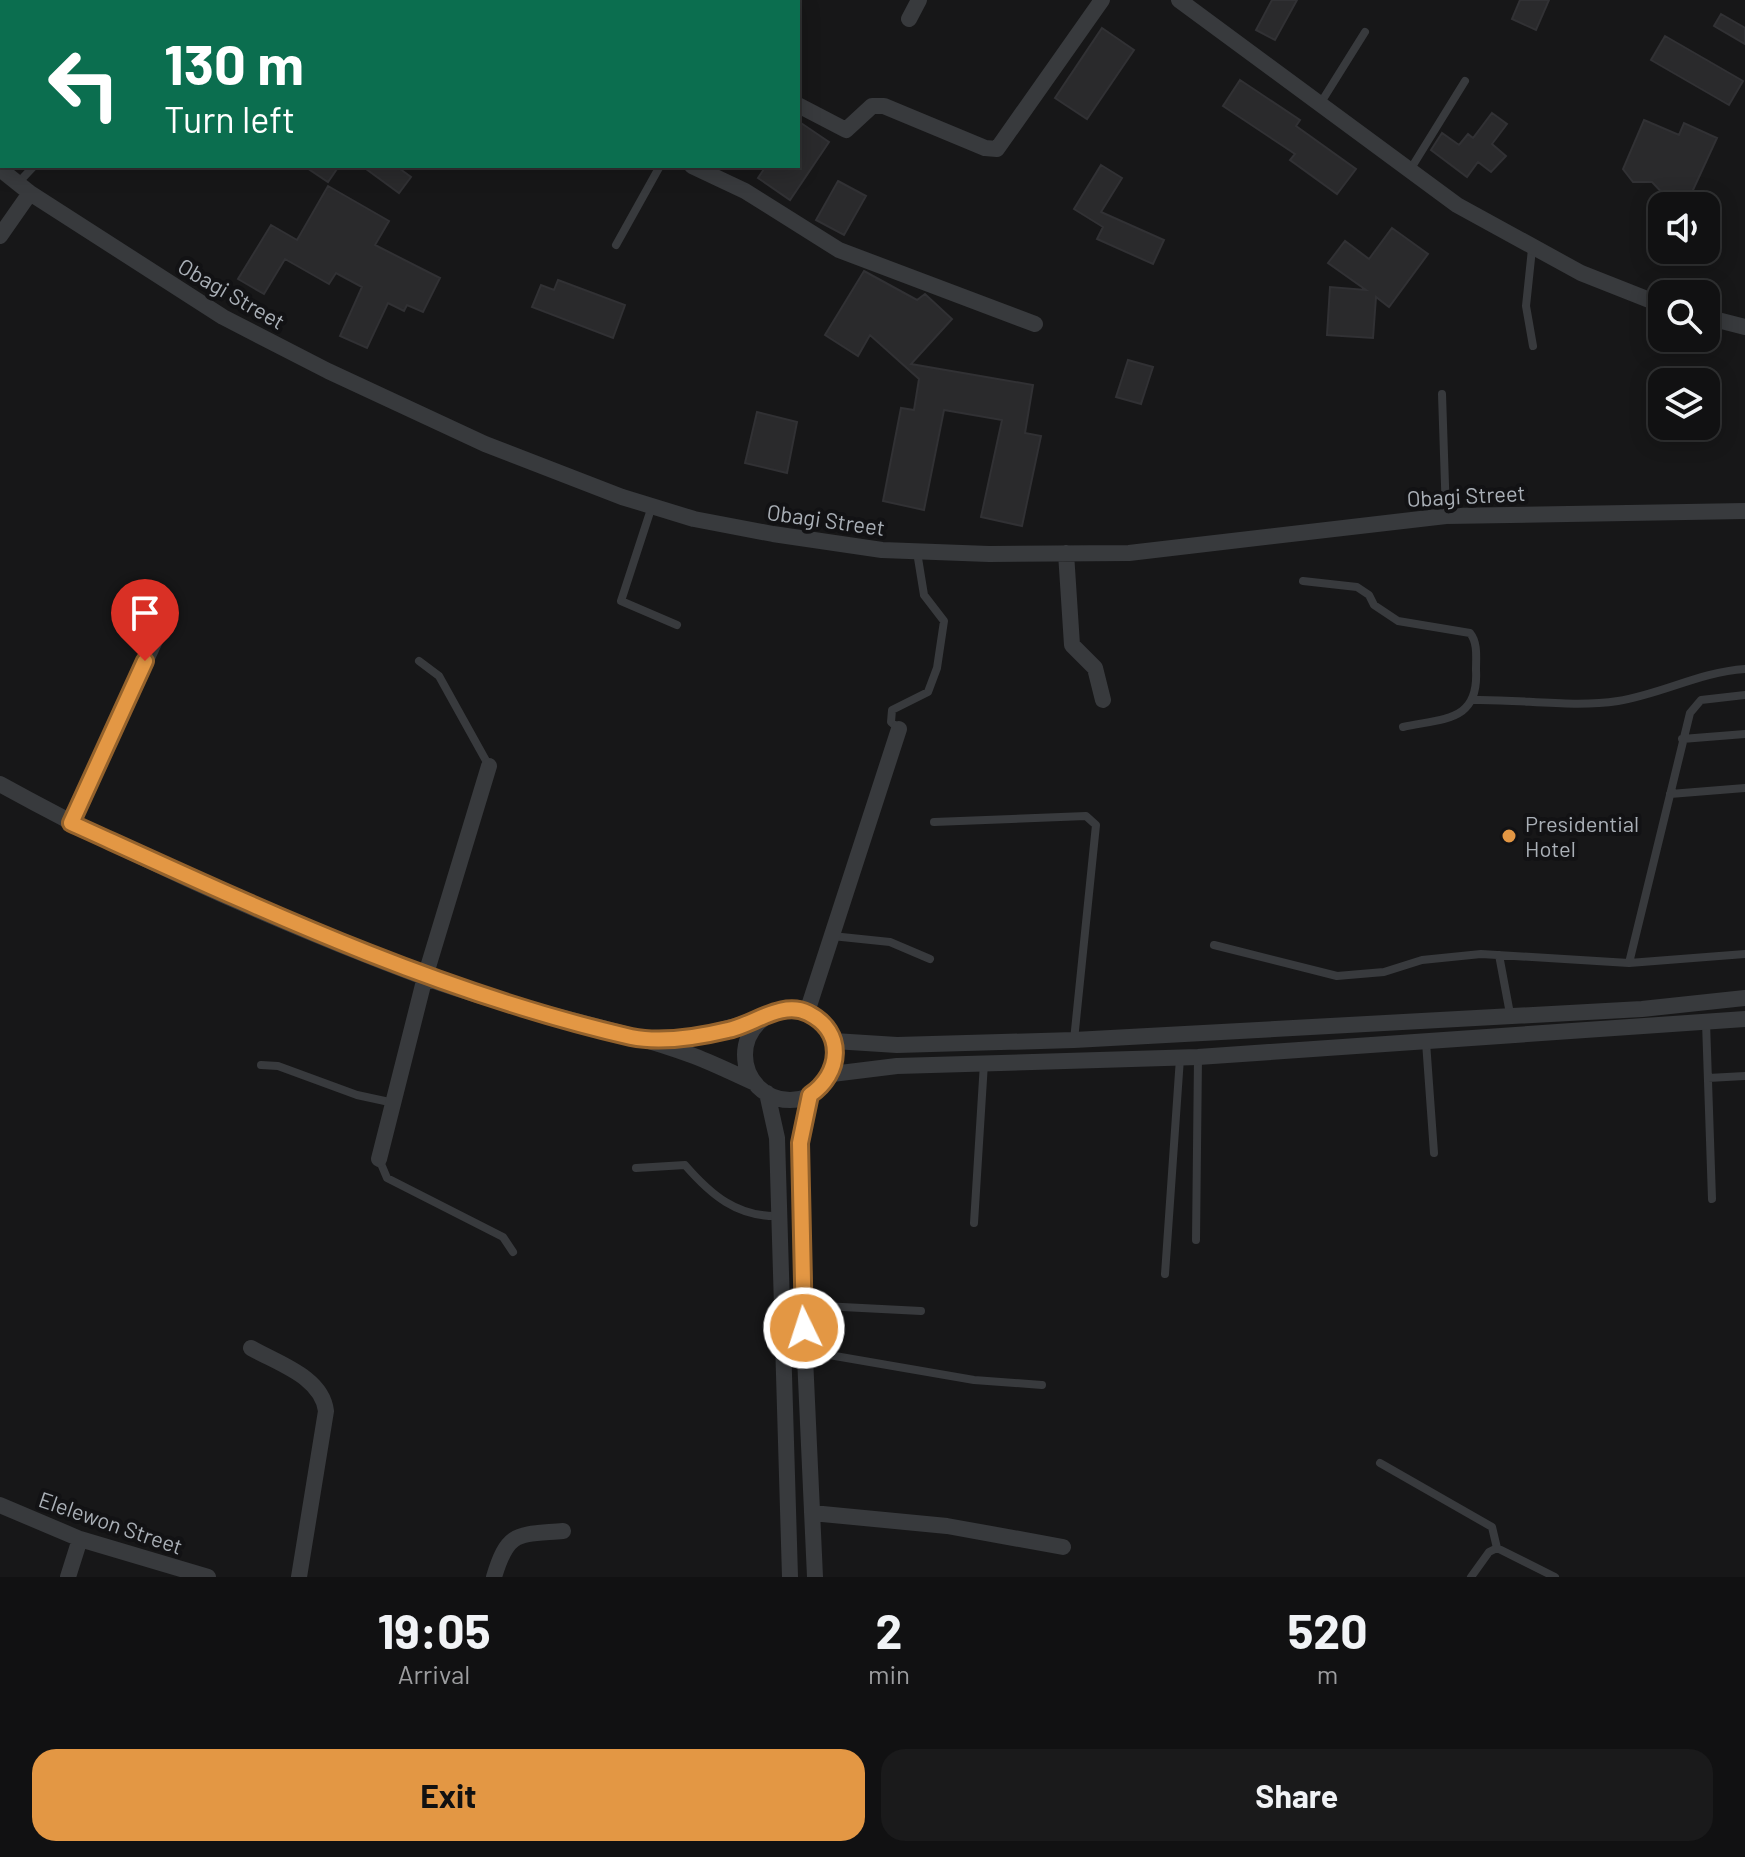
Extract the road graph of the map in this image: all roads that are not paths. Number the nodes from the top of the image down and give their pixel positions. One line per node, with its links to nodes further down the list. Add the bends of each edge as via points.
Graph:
1 (919, 0): 4 (street)
2 (1102, 0): 8 (street, via 997,149 884,106 872,106 846,130)
3 (1179, 0): 7 (street)
4 (909, 19)
5 (1365, 32): 7 (lane)
6 (1465, 81): 13 (lane)
7 (1320, 104): 13 (street)
8 (800, 106)
9 (33, 168): 14 (lane)
10 (659, 168): 16 (lane)
11 (696, 168): 20 (street, via 745,191 839,250)
12 (0, 169): 14 (street, Obagi Street)
13 (1410, 170): 17 (street)
14 (24, 188): 15 (street); 24 (street, Obagi Street, via 223,317 328,371 485,444)
15 (0, 236)
16 (616, 245)
17 (1532, 249): 18 (street); 22 (lane, via 1526,306)
18 (1648, 299)
19 (1720, 321): 21 (street)
20 (1035, 324)
21 (1745, 327)
22 (1533, 346)
23 (1442, 394): 26 (lane)
24 (652, 506): 27 (street, Obagi Street, via 773,534); 31 (lane, via 621,601)
25 (1745, 511): 26 (street, Obagi Street)
26 (1446, 516): 28 (street, Obagi Street, via 1129,553)
27 (916, 551): 28 (street, Obagi Street); 38 (lane, via 924,595 944,621 928,692 892,710 891,722)
28 (1066, 553): 35 (street, via 1072,645 1095,668)
29 (1303, 581): 36 (lane, via 1357,587 1398,621 1470,633 1475,640)
30 (170, 608): 46 (street)
31 (677, 625)
32 (419, 661): 41 (lane, via 439,676)
33 (1745, 669): 36 (lane, via 1702,675 1617,701)
34 (1745, 695): 40 (lane, via 1695,704)
35 (1103, 700)
36 (1474, 700): 37 (lane, via 1456,715)
37 (1403, 727)
38 (899, 729): 47 (street)
39 (1745, 734): 40 (lane)
40 (1682, 739): 44 (lane)
41 (489, 766): 53 (street)
42 (0, 784): 46 (street)
43 (1745, 788): 44 (lane)
44 (1670, 794): 52 (lane)
45 (934, 822): 64 (lane, via 1086,816 1096,825)
46 (71, 823): 53 (street)
47 (831, 936): 51 (lane, via 890,942); 56 (street)
48 (1214, 945): 50 (lane, via 1337,976 1384,972 1422,960)
49 (1745, 954): 52 (lane)
50 (1499, 955): 52 (lane); 57 (lane)
51 (930, 959)
52 (1629, 963)
53 (425, 977): 63 (street); 76 (street)
54 (1745, 998): 55 (street)
55 (1642, 1009): 57 (street); 61 (street)
56 (807, 1012): 58 (street, via 792,1009); 65 (street)
57 (1511, 1014): 62 (lane); 64 (street)
58 (765, 1017): 63 (street, via 696,1037); 74 (street, via 747,1041 748,1070)
59 (1745, 1019): 60 (street)
60 (1706, 1022): 61 (street); 73 (lane)
61 (1643, 1028): 62 (street)
62 (1511, 1036): 66 (street)
63 (636, 1038): 74 (street, via 695,1056)
64 (1074, 1040): 65 (street, via 897,1045)
65 (834, 1041): 71 (street)
66 (1426, 1042): 67 (street); 77 (lane)
67 (1198, 1057): 68 (street); 83 (lane)
68 (1180, 1058): 69 (street); 85 (lane)
69 (984, 1062): 71 (street); 82 (lane)
70 (261, 1065): 76 (lane)
71 (832, 1074): 75 (street)
72 (1745, 1076): 73 (lane)
73 (1708, 1078): 80 (lane)
74 (761, 1088): 75 (street, via 796,1100); 81 (street, via 777,1138)
75 (810, 1095): 86 (street, via 800,1143)
76 (394, 1103): 78 (street)
77 (1434, 1153)
78 (379, 1159): 84 (lane, via 387,1178 503,1237)
79 (636, 1168): 81 (lane, via 685,1165 714,1195 743,1212)
80 (1712, 1199)
81 (778, 1216): 102 (street)
82 (974, 1223)
83 (1196, 1240)
84 (513, 1252)
85 (1165, 1274)
86 (803, 1305): 87 (lane); 89 (street)
87 (921, 1311)
88 (251, 1348): 100 (street, via 315,1384 324,1396 326,1411)
89 (806, 1351): 90 (lane, via 974,1380); 93 (street)
90 (1042, 1385)
91 (1380, 1463): 97 (lane, via 1492,1527)
92 (0, 1505): 95 (street, Elelewon Street)
93 (812, 1513): 96 (street, via 947,1526); 103 (street)
94 (563, 1531): 101 (street, via 515,1536 505,1545)
95 (80, 1539): 98 (street); 99 (street, Elelewon Street)
96 (1063, 1547)
97 (1497, 1548): 104 (lane); 105 (lane)
98 (68, 1577)
99 (208, 1577)
100 (299, 1577)
101 (494, 1577)
102 (790, 1577)
103 (815, 1577)
104 (1471, 1577)
105 (1555, 1577)

